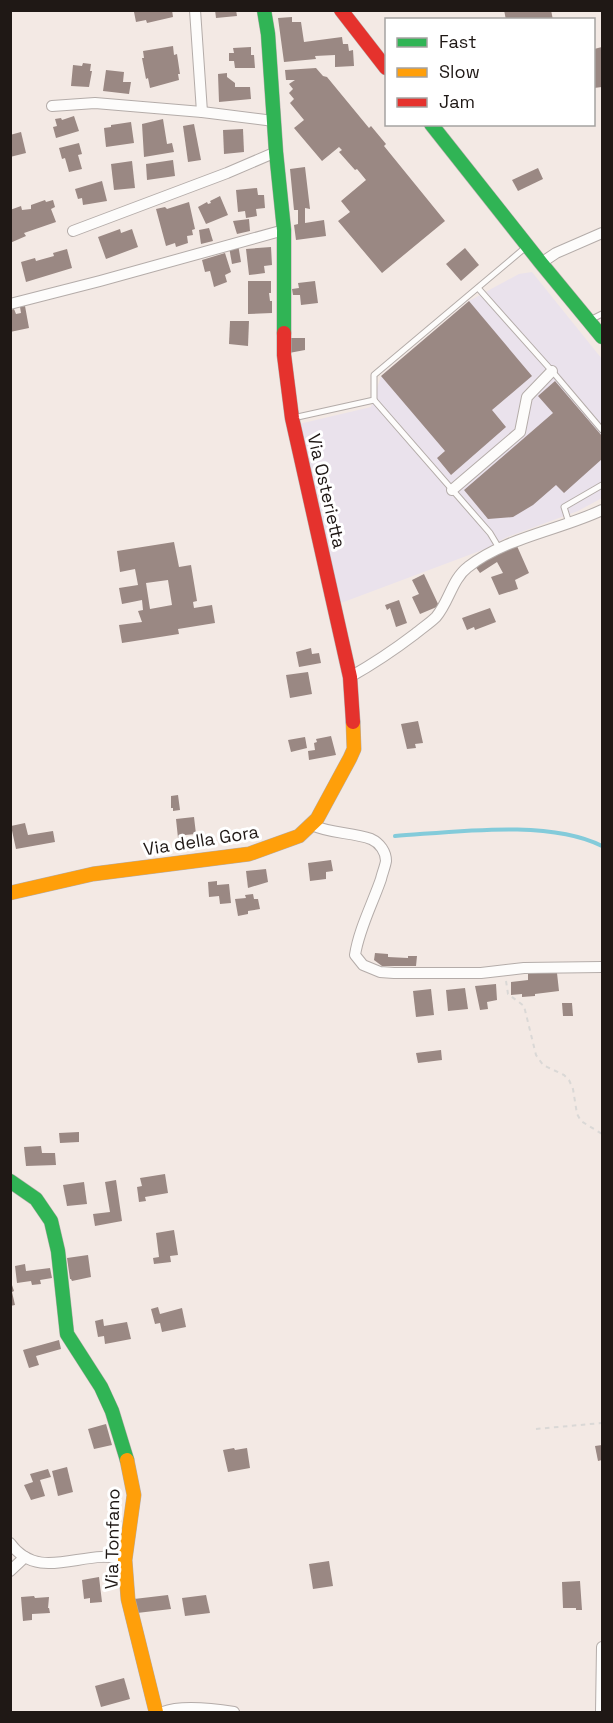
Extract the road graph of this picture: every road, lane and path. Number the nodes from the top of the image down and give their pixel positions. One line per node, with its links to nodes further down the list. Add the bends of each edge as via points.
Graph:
1 (195, 10): 6 (street)
2 (264, 10): 7 (street, Via Osterietta)
3 (341, 10): 4 (street)
4 (385, 65)
5 (52, 106): 6 (street, via 95,103)
6 (202, 112): 7 (street)
7 (274, 121): 9 (street, Via Osterietta)
8 (433, 126): 13 (street)
9 (276, 152): 10 (street, Via Osterietta); 11 (street)
10 (284, 230): 16 (street); 22 (street, Via Osterietta, via 284,356)
11 (73, 231)
12 (603, 232): 14 (street)
13 (527, 246): 14 (street); 15 (lane)
14 (541, 263): 18 (street)
15 (478, 288): 20 (lane); 21 (lane, via 374,375)
16 (10, 304)
17 (603, 314): 18 (lane)
18 (589, 321): 19 (street)
19 (603, 338)
20 (552, 371): 23 (lane); 25 (street, via 527,397 520,432)
21 (374, 400): 22 (lane); 25 (lane)
22 (292, 418): 29 (street, Via Osterietta)
23 (603, 430)
24 (603, 485): 27 (lane, via 564,507)
25 (452, 490): 28 (lane)
26 (603, 510): 27 (street)
27 (570, 524): 28 (street)
28 (499, 548): 29 (street, via 460,574 435,618)
29 (350, 677): 30 (street, Via Osterietta, via 354,749 325,808)
30 (312, 825): 31 (street, Via della Gora, via 299,836 249,854 93,874); 33 (street, via 323,831 370,839 383,848 386,861 357,941 355,955 363,964 394,973)
31 (10, 893)
32 (603, 967): 33 (street)
33 (505, 970): 34 (path, via 508,994 524,1006 536,1055 569,1080 581,1122)
34 (603, 1134)
35 (10, 1181): 40 (street, Via Tonfano, via 36,1199 51,1221 67,1334 101,1387 125,1451 134,1495)
36 (603, 1423): 37 (path)
37 (536, 1429)
38 (10, 1543): 39 (street)
39 (25, 1557): 40 (street, via 42,1563 111,1557); 41 (street)
40 (125, 1560): 43 (street, Via Tonfano, via 128,1599)
41 (10, 1571)
42 (603, 1647): 46 (street)
43 (156, 1713)
44 (163, 1713): 45 (street, via 194,1708)
45 (234, 1713)
46 (601, 1713)

